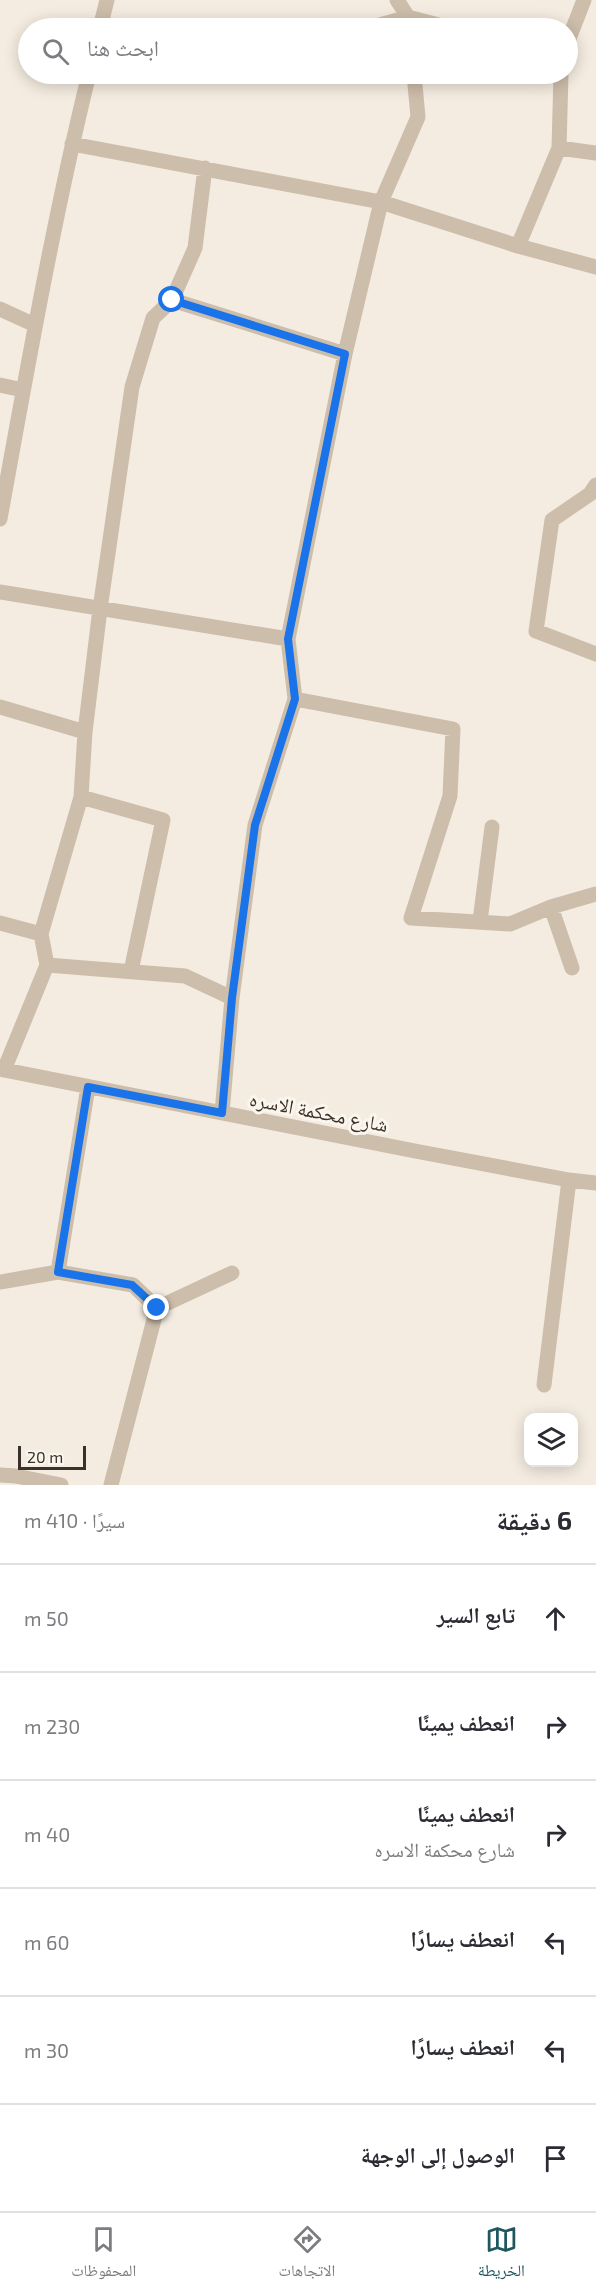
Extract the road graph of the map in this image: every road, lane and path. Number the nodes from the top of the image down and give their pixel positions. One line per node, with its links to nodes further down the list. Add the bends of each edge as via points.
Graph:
1 (107, 0): 4 (street)
2 (397, 0): 5 (street)
3 (584, 0): 6 (street)
4 (102, 18)
5 (406, 18)
6 (577, 18)
7 (87, 84): 10 (street)
8 (415, 84): 14 (street, via 418,117)
9 (561, 84): 11 (street)
10 (72, 144): 13 (street); 19 (street)
11 (559, 148): 12 (street); 15 (street)
12 (596, 153)
13 (205, 168): 14 (street); 17 (street, via 195,248)
14 (381, 202): 15 (street); 20 (street)
15 (518, 246): 16 (street)
16 (596, 267)
17 (172, 300): 20 (street); 26 (street, via 153,318 132,387)
18 (0, 309): 19 (street)
19 (35, 325): 22 (street)
20 (345, 354): 27 (street)
21 (0, 385): 22 (street)
22 (23, 390): 24 (street)
23 (596, 484): 28 (street, via 590,494 552,520 536,631)
24 (0, 519)
25 (0, 592): 26 (street)
26 (100, 609): 27 (street); 31 (street)
27 (288, 639): 29 (street)
28 (596, 654)
29 (295, 699): 36 (street, via 453,729 450,796 411,918); 42 (street, via 255,825)
30 (0, 707): 31 (street)
31 (86, 732): 32 (street)
32 (81, 797): 38 (street); 41 (street, via 163,820)
33 (492, 827): 36 (street)
34 (596, 894): 35 (street)
35 (551, 906): 36 (street, via 510,924); 40 (street)
36 (480, 921)
37 (0, 923): 38 (street)
38 (41, 934): 39 (street)
39 (47, 965): 41 (street); 43 (street)
40 (572, 968)
41 (131, 971): 42 (street, via 184,976)
42 (232, 998): 45 (street)
43 (2, 1070): 44 (street, شارع محكمة الاسره)
44 (88, 1087): 45 (street, شارع محكمة الاسره); 48 (street)
45 (222, 1113): 46 (street, شارع محكمة الاسره)
46 (569, 1180): 47 (street, شارع محكمة الاسره); 52 (street)
47 (596, 1183)
48 (58, 1272): 50 (street); 51 (street, via 132,1285)
49 (232, 1273): 51 (street)
50 (0, 1282)
51 (157, 1308): 55 (street)
52 (544, 1385)
53 (0, 1475): 54 (street)
54 (61, 1485)
55 (111, 1485)

